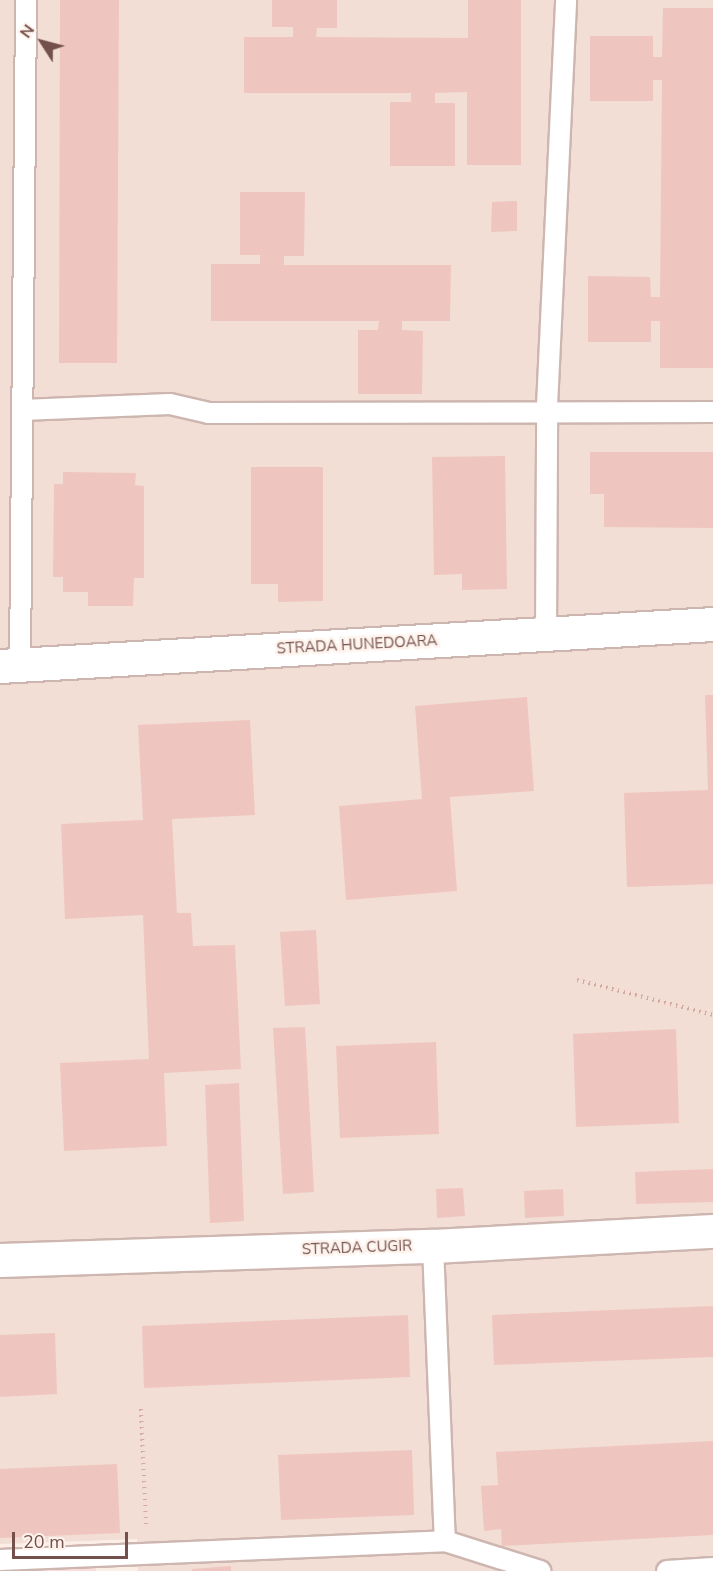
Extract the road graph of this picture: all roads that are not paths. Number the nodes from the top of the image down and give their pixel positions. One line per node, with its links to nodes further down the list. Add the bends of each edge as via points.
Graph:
1 (26, 0): 3 (lane)
2 (566, 0): 4 (lane)
3 (22, 410): 4 (lane, via 171,404 208,413); 8 (lane)
4 (547, 412): 5 (lane); 7 (lane)
5 (713, 412)
6 (713, 624): 7 (street, STRADA HUNEDOARA)
7 (546, 634): 8 (street, STRADA HUNEDOARA)
8 (10, 665)
9 (713, 1231): 10 (street, STRADA CUGIR)
10 (433, 1246): 11 (street, STRADA CUGIR); 12 (lane)
11 (0, 1260)
12 (445, 1541): 14 (lane, via 147,1553); 16 (lane)
13 (0, 1560): 14 (lane)
14 (110, 1563)
15 (713, 1568): 17 (lane)
16 (540, 1571)
17 (667, 1571)

